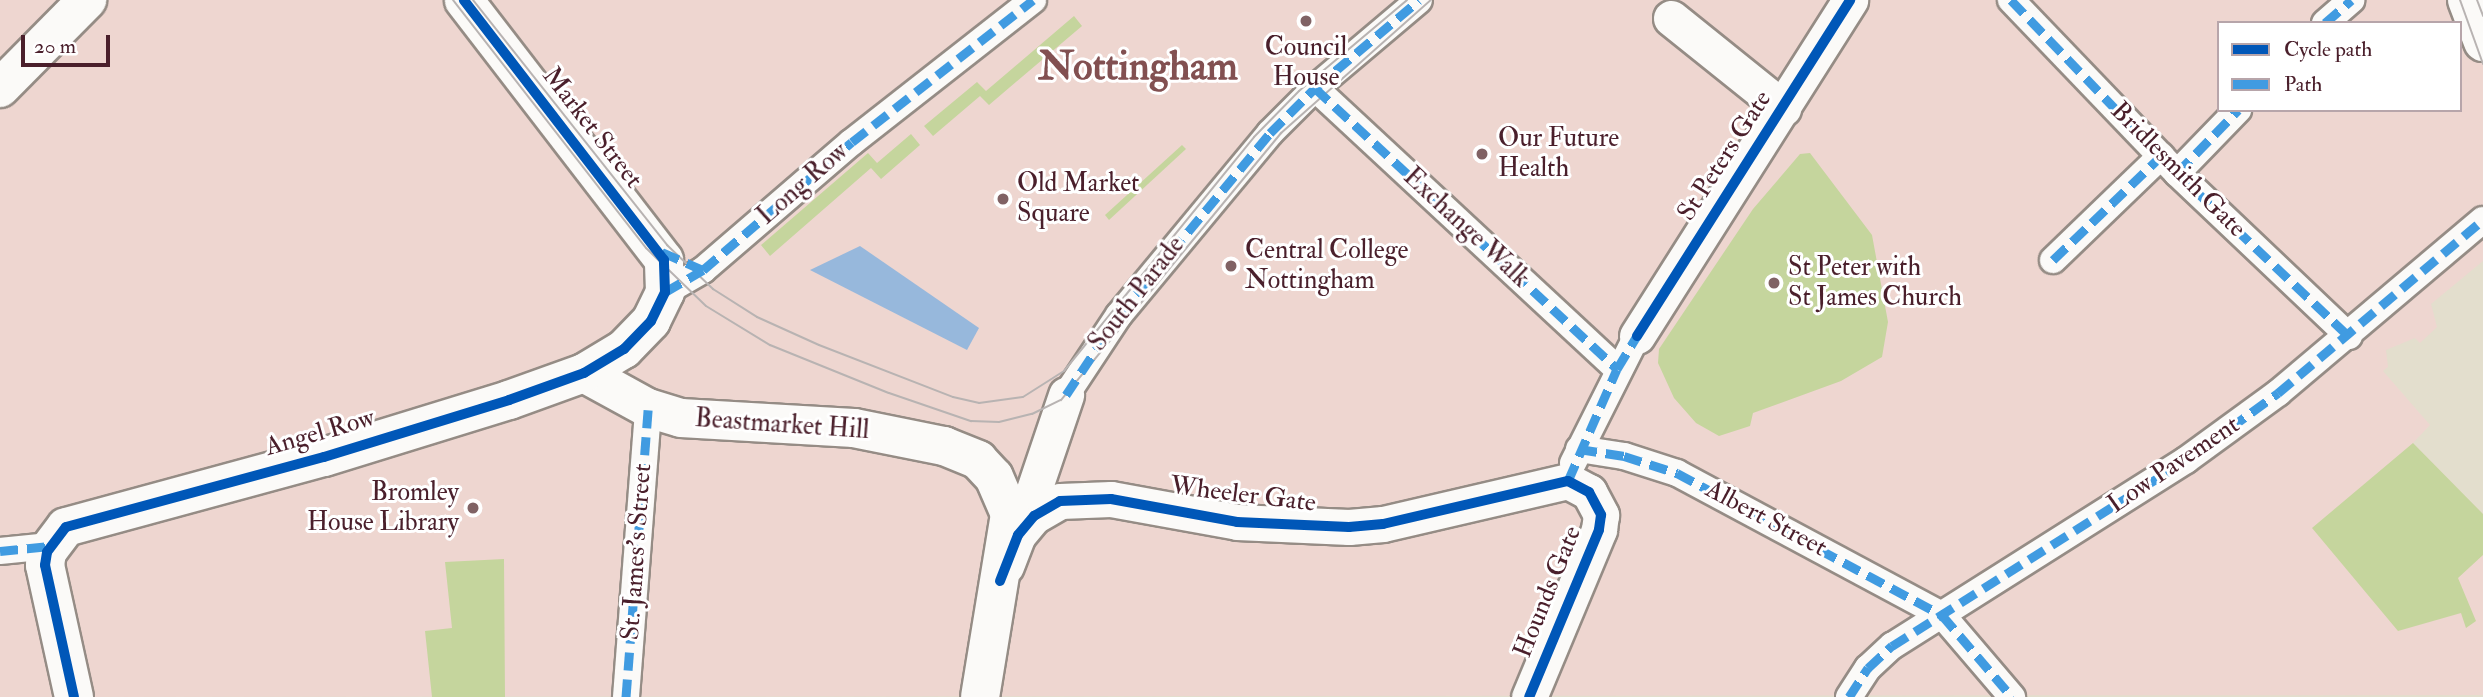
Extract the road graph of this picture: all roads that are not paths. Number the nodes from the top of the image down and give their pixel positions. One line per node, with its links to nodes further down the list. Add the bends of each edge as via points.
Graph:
1 (87, 0): 12 (street)
2 (464, 0): 18 (street, Market Street)
3 (1033, 0): 20 (street, Long Row, via 852,142)
4 (1419, 0): 13 (street, South Parade)
5 (1850, 0): 14 (street, St Peters Gate)
6 (2011, 0): 16 (street, Bridlesmith Gate)
7 (2351, 0): 10 (street)
8 (2467, 0): 11 (street)
9 (1671, 18): 14 (street)
10 (2327, 21)
11 (2483, 42)
12 (0, 88)
13 (1315, 88): 24 (street, Exchange Walk); 26 (street, South Parade, via 1244,163 1136,294 1077,372)
14 (1783, 108): 22 (street, St Peters Gate)
15 (2235, 112): 16 (street)
16 (2169, 165): 19 (street); 23 (street, Bridlesmith Gate)
17 (2483, 220): 23 (street, Low Pavement)
18 (657, 248): 20 (street, Market Street, via 675,262); 21 (street, Market Street, via 665,265)
19 (2053, 260)
20 (703, 270): 21 (street, Long Row)
21 (665, 292): 25 (street, Long Row, via 639,337)
22 (1637, 336): 24 (street, St Peters Gate)
23 (2349, 336): 34 (street, Low Pavement, via 2186,460)
24 (1617, 369): 28 (street, St Peters Gate)
25 (584, 373): 27 (street, Beastmarket Hill); 31 (street, Angel Row)
26 (1066, 394): 30 (street, South Parade)
27 (648, 408): 33 (street, Beastmarket Hill, via 681,418 877,431 944,446 984,466 1010,514); 36 (street, St. James's Street)
28 (1580, 449): 29 (street, St Peters Gate); 34 (street, Albert Street, via 1624,456 1677,473)
29 (1568, 481): 30 (street, Wheeler Gate, via 1383,524 1349,527 1237,522 1111,499 1060,501 1034,516); 38 (street, Hounds Gate, via 1582,485 1596,503 1601,515 1599,530)
30 (1018, 535): 33 (street, Wheeler Gate)
31 (58, 537): 32 (street); 35 (street, via 45,565 47,589)
32 (0, 551)
33 (1000, 581): 37 (street)
34 (1942, 615): 39 (street, Low Pavement, via 1892,646 1868,668); 40 (street)
35 (74, 697)
36 (626, 697)
37 (980, 697)
38 (1529, 697)
39 (1849, 697)
40 (2012, 697)

